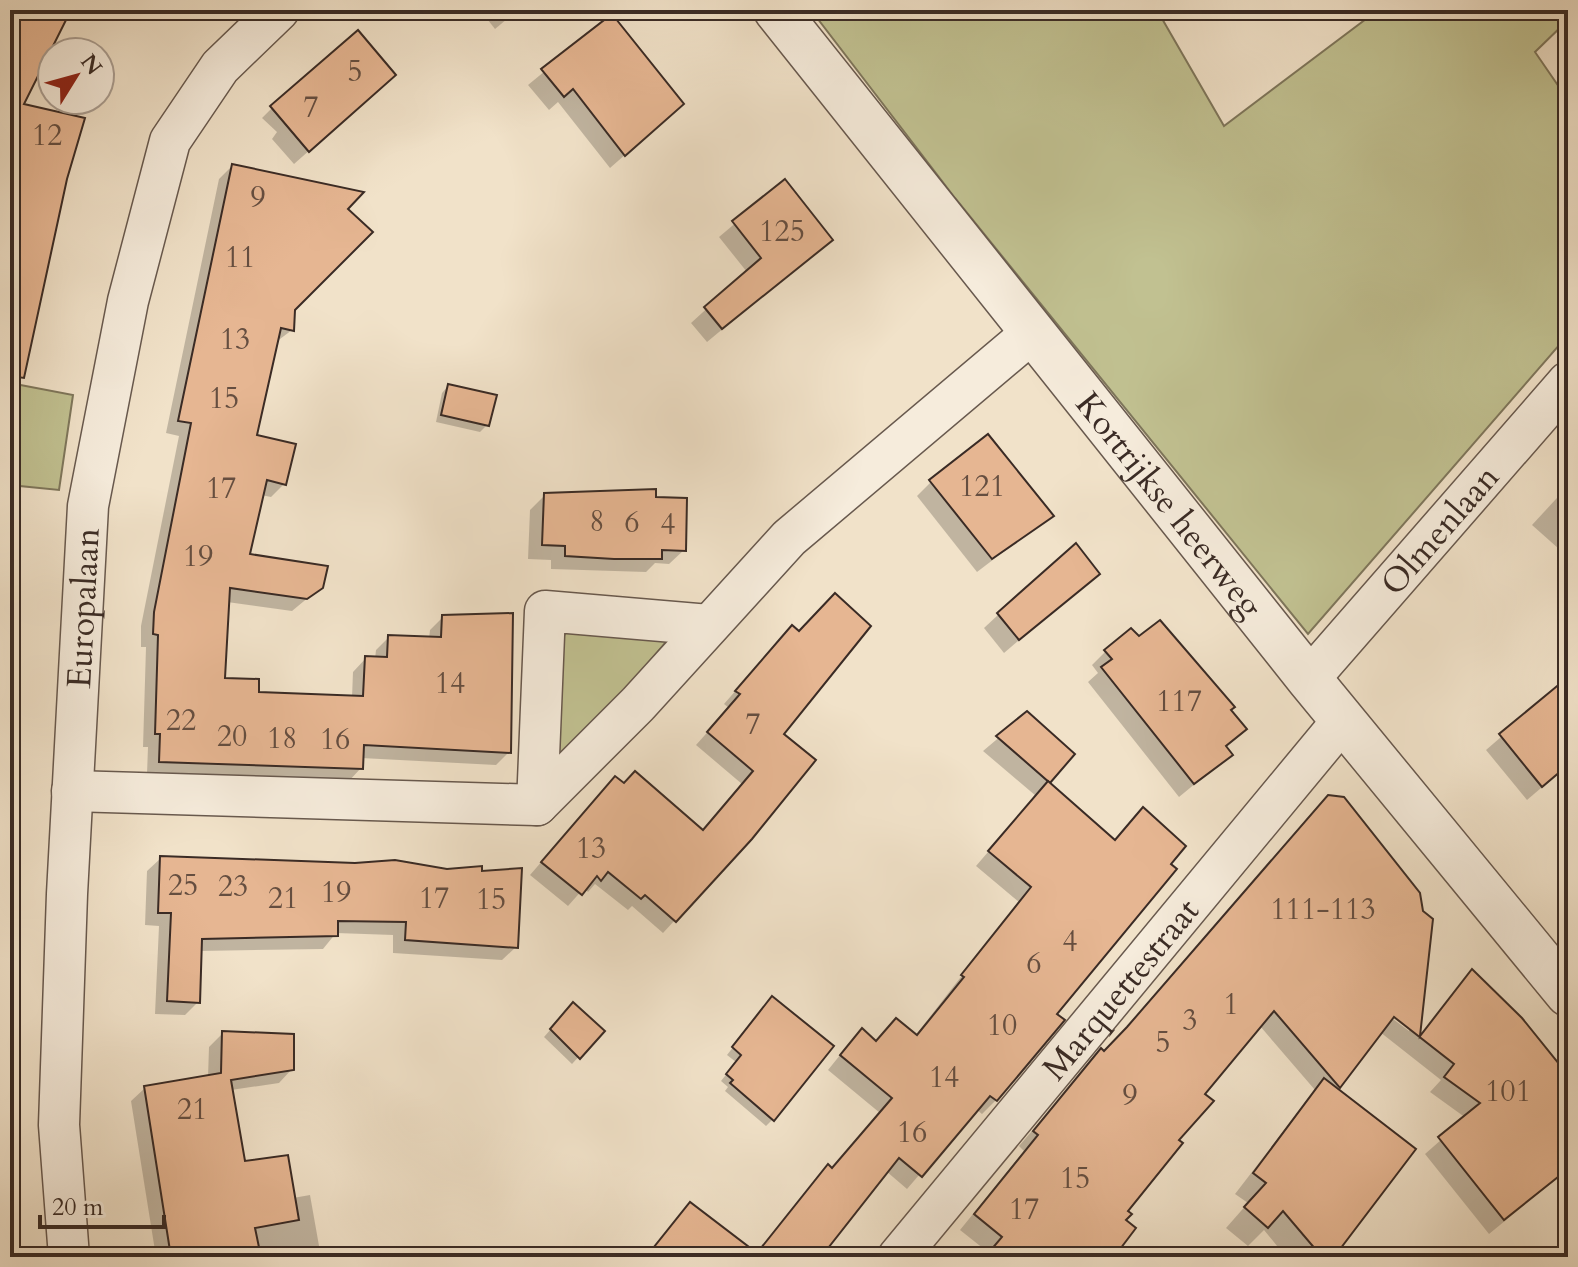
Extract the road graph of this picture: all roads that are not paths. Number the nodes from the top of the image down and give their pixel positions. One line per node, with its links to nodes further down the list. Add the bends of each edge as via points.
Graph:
1 (279, 10): 8 (street, Europalaan, via 220,67 170,141 162,170 128,301 88,506)
2 (776, 10): 3 (street, Kortrijkse heerweg)
3 (1033, 332): 5 (street, via 789,538); 6 (street, Kortrijkse heerweg)
4 (1568, 382): 6 (street, Olmenlaan)
5 (709, 625): 9 (street); 9 (street, via 545,611)
6 (1309, 679): 7 (street, Kortrijkse heerweg)
7 (1343, 720): 10 (street, Kortrijkse heerweg); 12 (street, Marquettestraat)
8 (72, 791): 9 (street); 11 (street, Europalaan, via 59,1125)
9 (537, 805)
10 (1568, 994)
11 (69, 1257)
12 (898, 1257)

